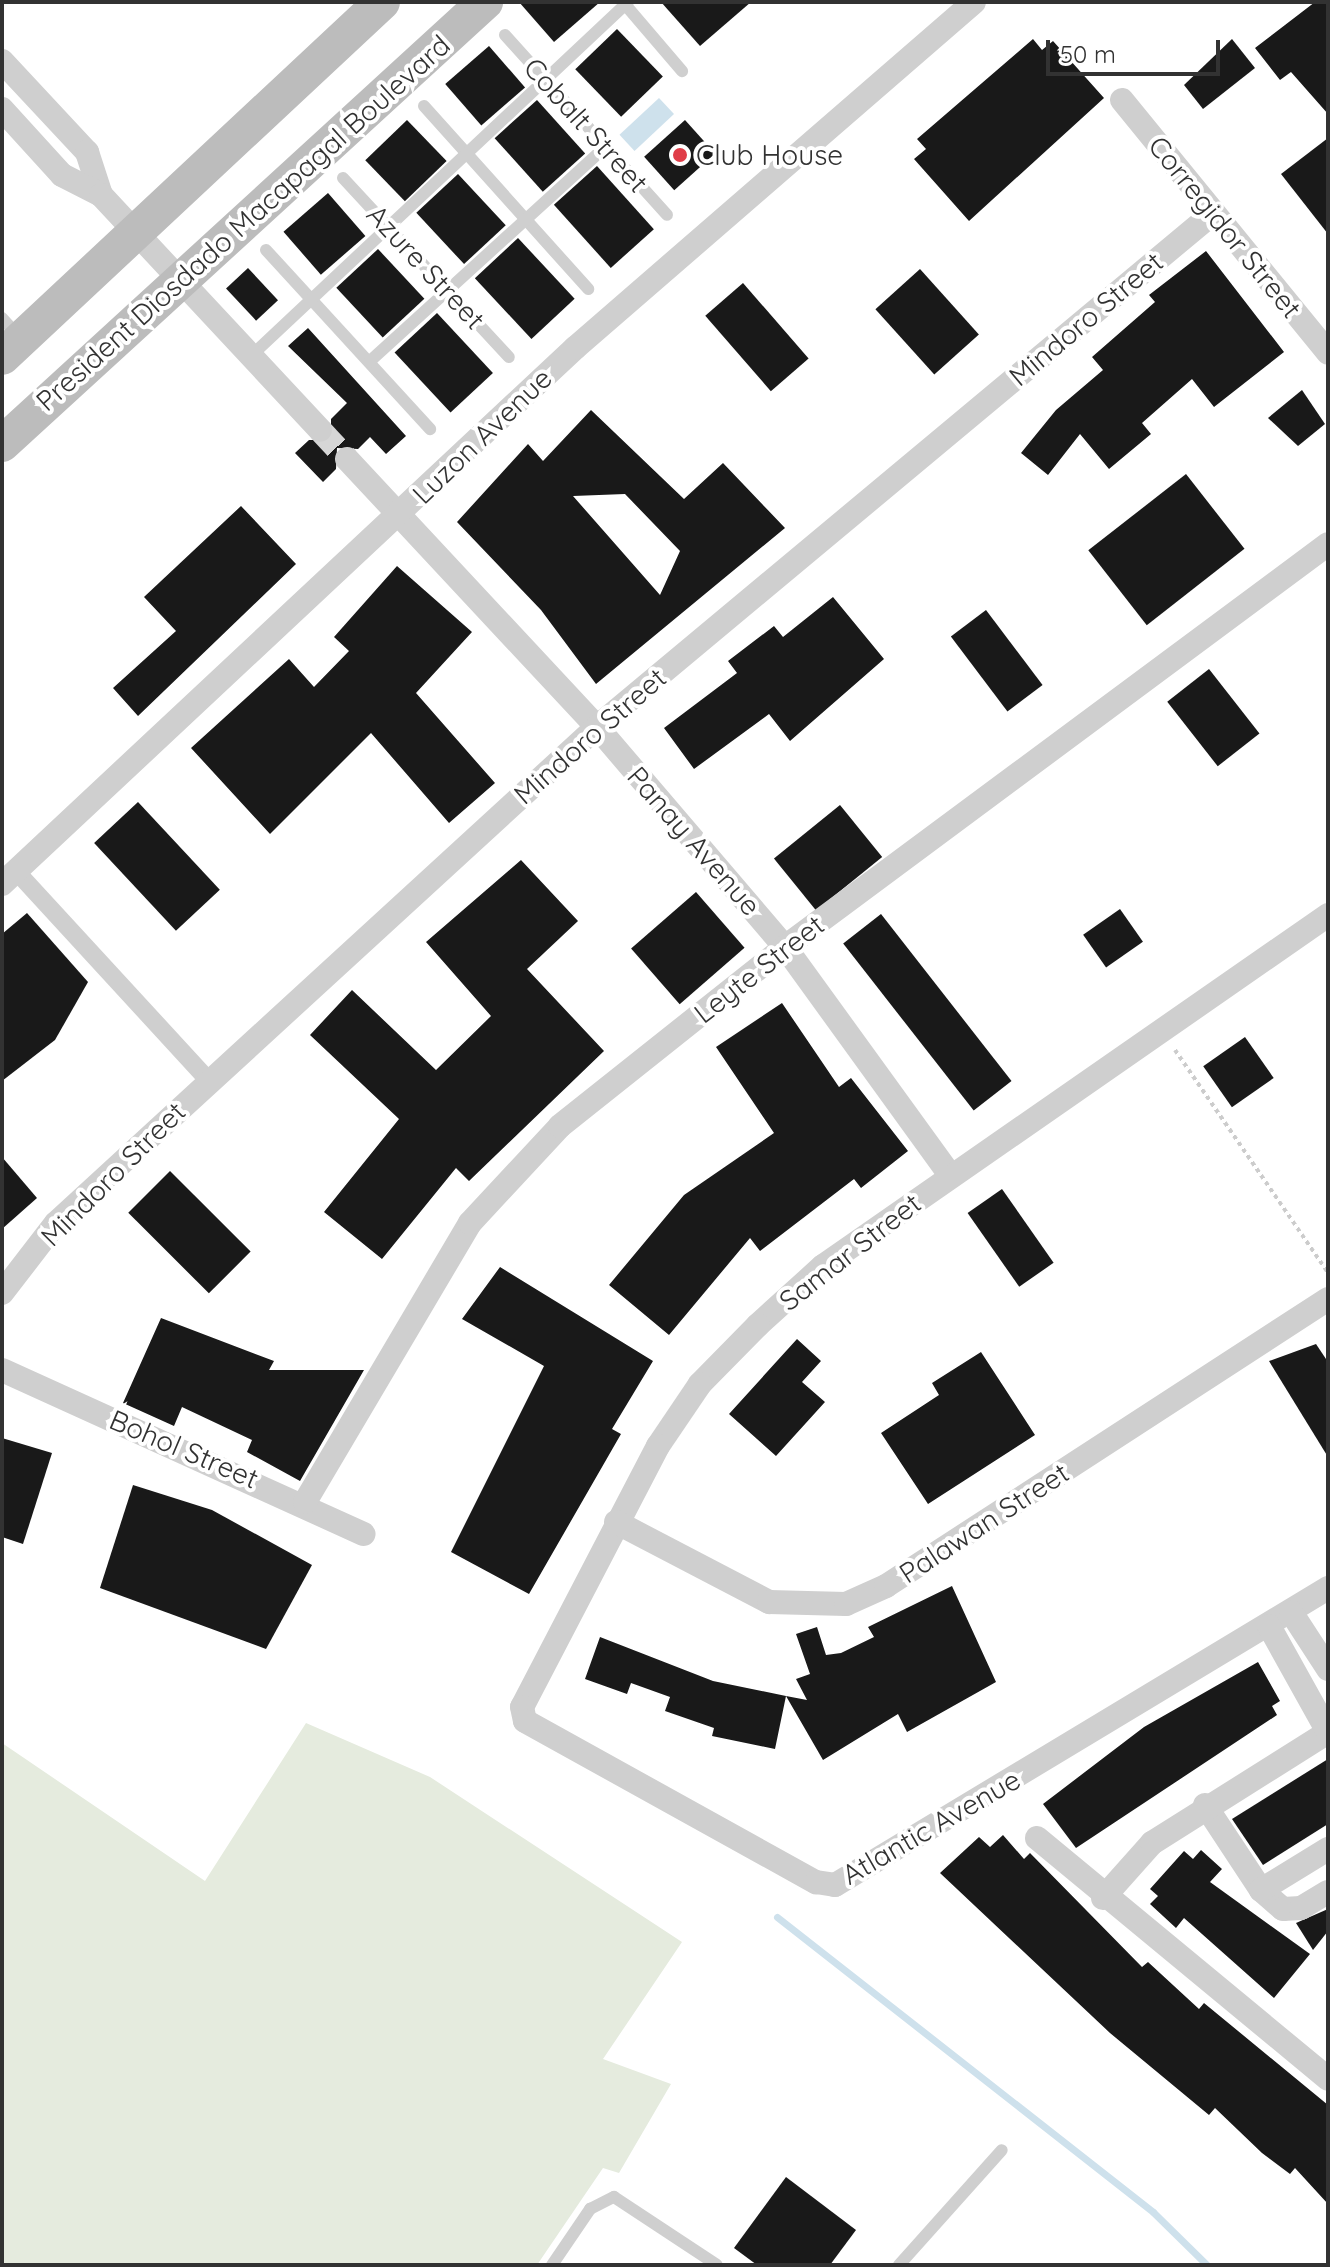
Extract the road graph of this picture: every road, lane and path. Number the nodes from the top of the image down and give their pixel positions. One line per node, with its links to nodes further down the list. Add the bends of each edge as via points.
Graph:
1 (382, 2): 20 (main road)
2 (485, 2): 22 (main road, President Diosdado Macapagal Boulevard)
3 (974, 2): 35 (street, Luzon Avenue, via 575,348)
4 (625, 3): 7 (lane); 8 (lane)
5 (505, 35): 8 (lane, Cobalt Street)
6 (2, 61): 15 (street, via 87,152)
7 (682, 71)
8 (544, 79): 12 (lane, Cobalt Street); 13 (lane)
9 (1122, 100): 16 (street, Corregidor Street)
10 (424, 106): 13 (lane)
11 (2, 109): 15 (street, via 62,175)
12 (605, 147): 17 (lane, Cobalt Street); 18 (lane)
13 (465, 151): 18 (lane); 19 (lane)
14 (343, 178): 19 (lane, Azure Street)
15 (101, 195): 20 (street)
16 (1212, 214): 27 (street, Corregidor Street); 37 (street, Mindoro Street)
17 (667, 215)
18 (525, 219): 23 (lane); 24 (lane)
19 (386, 225): 23 (lane, Azure Street); 25 (lane)
20 (138, 234): 22 (street); 26 (main road)
21 (266, 250): 25 (lane)
22 (179, 279): 28 (street); 33 (main road, President Diosdado Macapagal Boulevard)
23 (447, 289): 29 (lane, Azure Street); 30 (lane)
24 (588, 289)
25 (310, 299): 28 (lane); 30 (lane)
26 (8, 338)
27 (1328, 353)
28 (251, 356): 32 (street)
29 (509, 357)
30 (369, 362): 31 (lane)
31 (430, 429)
32 (320, 430)
33 (2, 444)
34 (347, 459): 35 (street, Panay Avenue)
35 (399, 516): 37 (street, Panay Avenue); 38 (street, Luzon Avenue)
36 (1328, 544): 40 (street, Leyte Street)
37 (597, 727): 40 (street, Panay Avenue); 42 (street, Mindoro Street)
38 (9, 877): 42 (street)
39 (1328, 915): 41 (street, Samar Street)
40 (785, 947): 43 (street, Panay Avenue); 48 (street, Leyte Street, via 560,1126 470,1223)
41 (1160, 1028): 43 (street, Samar Street); 44 (path)
42 (208, 1080): 45 (street, Mindoro Street, via 56,1223)
43 (950, 1175): 49 (street, Samar Street, via 823,1266 700,1384)
44 (1328, 1273)
45 (2, 1293)
46 (1328, 1299): 49 (street, Palawan Street, via 886,1586 846,1604 769,1602)
47 (2, 1370): 48 (street, Bohol Street)
48 (305, 1502): 50 (street, Bohol Street)
49 (616, 1522): 55 (street, Samar Street, via 524,1695)
50 (363, 1534)
51 (1328, 1588): 52 (street, Atlantic Avenue)
52 (1291, 1612): 53 (street, Atlantic Avenue); 54 (street)
53 (1269, 1626): 55 (street, Atlantic Avenue, via 835,1885 816,1882); 56 (street, via 1328,1732)
54 (1328, 1669)
55 (525, 1721)
56 (1205, 1805): 59 (street); 61 (street, via 1152,1843)
57 (1037, 1838): 61 (street)
58 (1328, 1849): 59 (street)
59 (1261, 1890): 60 (street, via 1292,1911)
60 (1328, 1892)
61 (1103, 1898): 62 (street)
62 (1328, 2079)
63 (1002, 2150): 66 (lane)
64 (552, 2265): 65 (lane, via 590,2209 614,2197)
65 (717, 2265)
66 (899, 2265)

